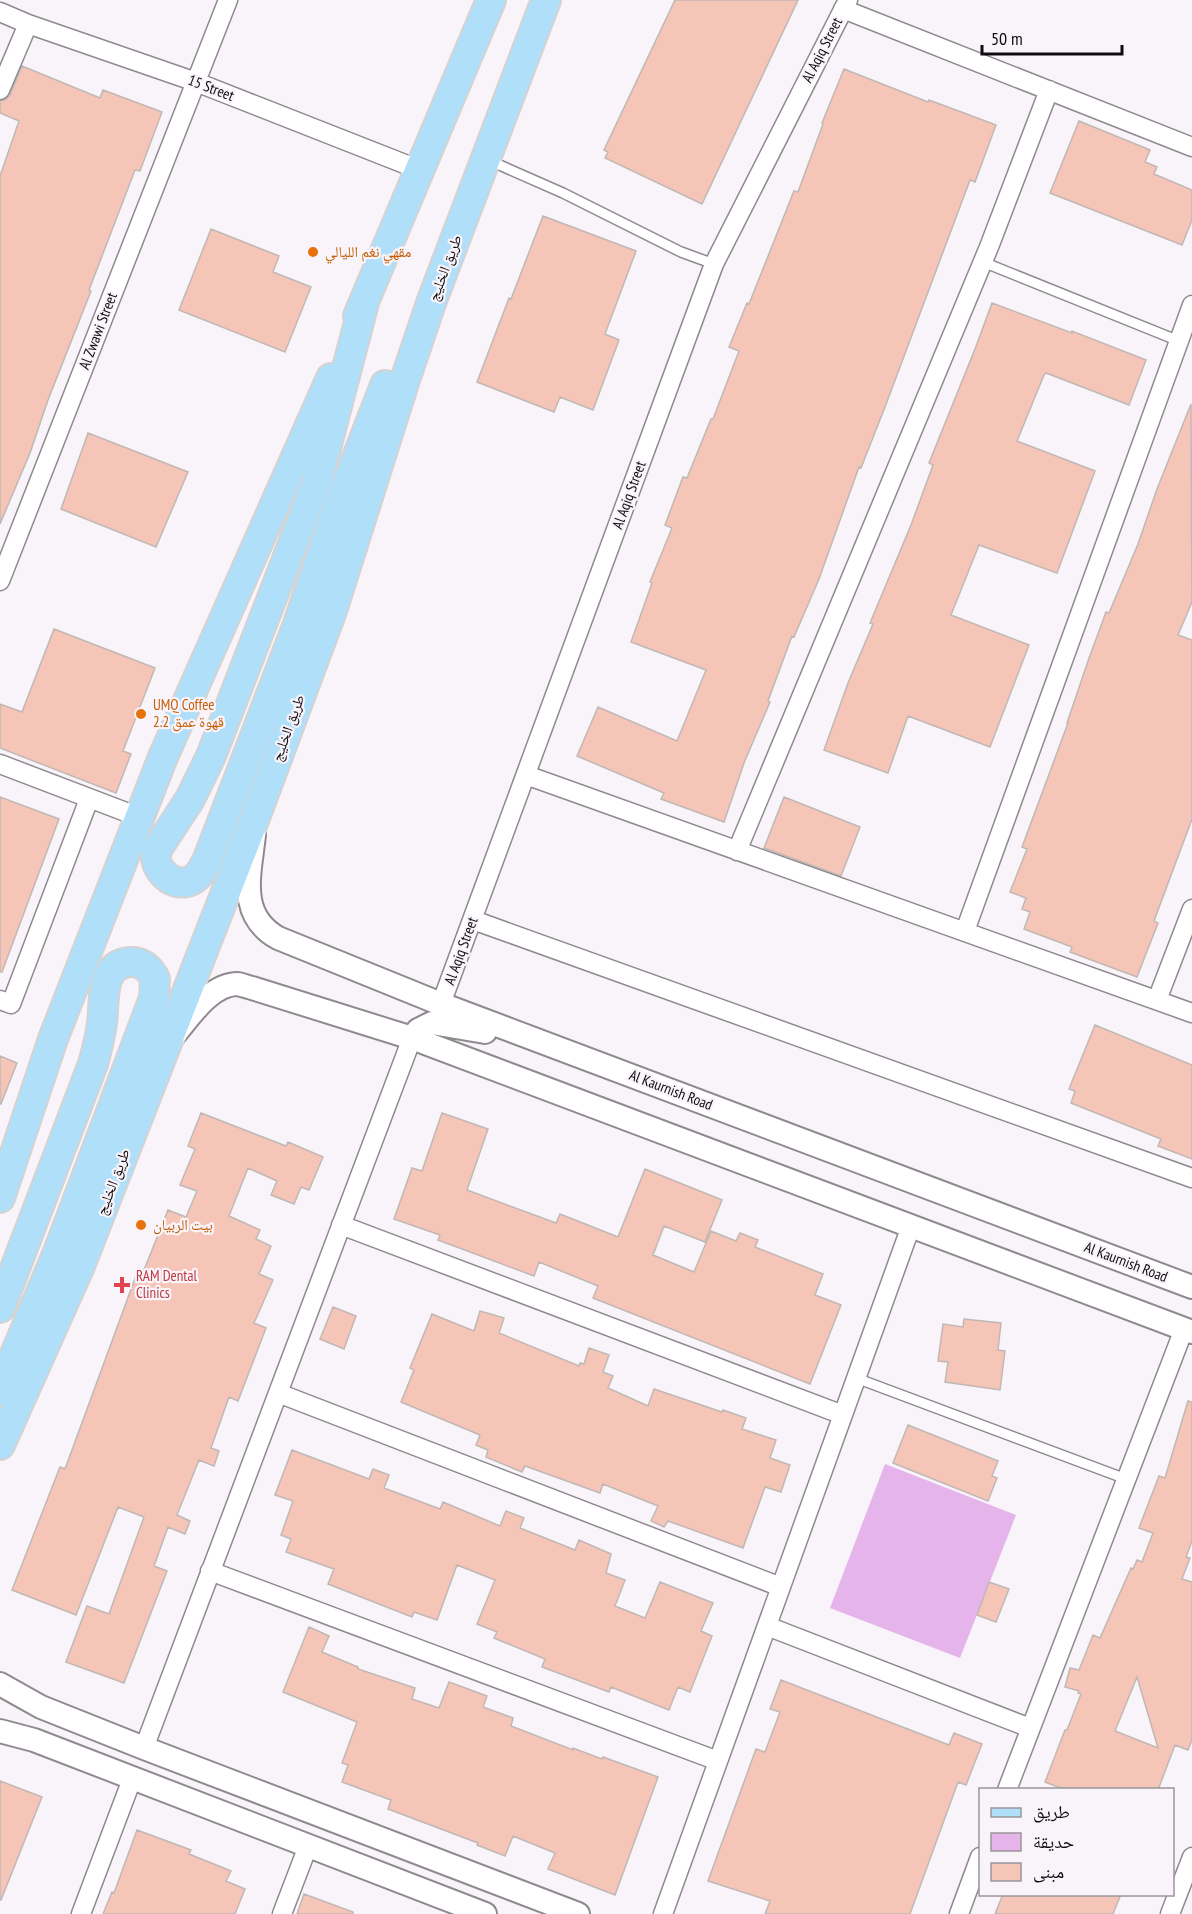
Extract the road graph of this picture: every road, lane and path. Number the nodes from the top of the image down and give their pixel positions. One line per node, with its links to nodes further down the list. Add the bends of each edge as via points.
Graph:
1 (228, 0): 7 (street, Al Zwawi Street)
2 (490, 0): 12 (main road)
3 (546, 0): 11 (main road, طريق الخليج)
4 (846, 4): 9 (street); 15 (street, Al Aqiq Street)
5 (0, 12): 6 (street, 15 Street)
6 (28, 24): 7 (street, 15 Street); 8 (street)
7 (196, 82): 12 (street, 15 Street); 19 (street, Al Zwawi Street)
8 (0, 90)
9 (1049, 90): 10 (street); 14 (street)
10 (1192, 147)
11 (486, 160): 13 (main road, طريق الخليج); 15 (lane)
12 (420, 170): 16 (main road)
13 (462, 225): 16 (main road, via 394,361 207,861 191,881 168,878 155,859 156,850 201,780 318,479); 23 (main road, طريق الخليج, via 404,383 332,611)
14 (983, 262): 18 (lane); 25 (street)
15 (714, 264): 21 (street, Al Aqiq Street)
16 (366, 299): 24 (main road)
17 (1192, 305): 18 (street)
18 (1179, 341): 28 (street)
19 (0, 581)
20 (0, 764): 22 (street)
21 (526, 775): 25 (street); 27 (street, Al Aqiq Street)
22 (89, 799): 24 (street); 29 (street, via 11,1004)
23 (256, 815): 31 (street, Al Kaurnish Road, via 248,896 255,917 267,932); 34 (main road, طريق الخليج)
24 (139, 817): 37 (main road, via 53,1039)
25 (737, 850): 28 (street)
26 (1192, 909): 30 (street)
27 (472, 920): 31 (street, Al Aqiq Street); 36 (street)
28 (964, 932): 30 (street)
29 (0, 1000)
30 (1157, 1000): 32 (street)
31 (441, 1004): 35 (street, Al Kaurnish Road)
32 (1192, 1013)
33 (412, 1038): 34 (street, via 238,984 207,998); 35 (street, via 432,1023); 38 (street); 39 (street)
34 (167, 1043): 47 (main road, طريق الخليج, via 80,1266)
35 (566, 1050): 40 (street, Al Kaurnish Road)
36 (1192, 1178)
37 (0, 1198)
38 (341, 1225): 45 (street); 46 (street)
39 (911, 1226): 42 (street); 43 (street)
40 (1192, 1287)
41 (0, 1308): 44 (main road, via 93,1064 108,976 121,964 144,965 155,979 154,998 58,1252)
42 (1189, 1327): 48 (street)
43 (856, 1378): 46 (street); 48 (lane)
44 (0, 1390)
45 (278, 1393): 49 (street); 50 (street)
46 (843, 1415): 50 (street)
47 (0, 1445)
48 (1126, 1479): 53 (street)
49 (210, 1571): 55 (street); 56 (street)
50 (781, 1587): 51 (street)
51 (767, 1626): 53 (street); 56 (street)
52 (0, 1685): 55 (street, via 41,1707)
53 (1030, 1728): 58 (street)
54 (0, 1731): 57 (street, via 34,1740)
55 (144, 1748): 65 (street)
56 (718, 1761): 66 (street)
57 (132, 1779): 59 (street); 62 (street)
58 (1008, 1788)
59 (308, 1846): 63 (street); 64 (street)
60 (1192, 1857): 68 (street)
61 (979, 1862): 67 (street)
62 (81, 1914)
63 (282, 1914)
64 (485, 1914)
65 (578, 1914)
66 (663, 1914)
67 (959, 1914)
68 (1170, 1914)

